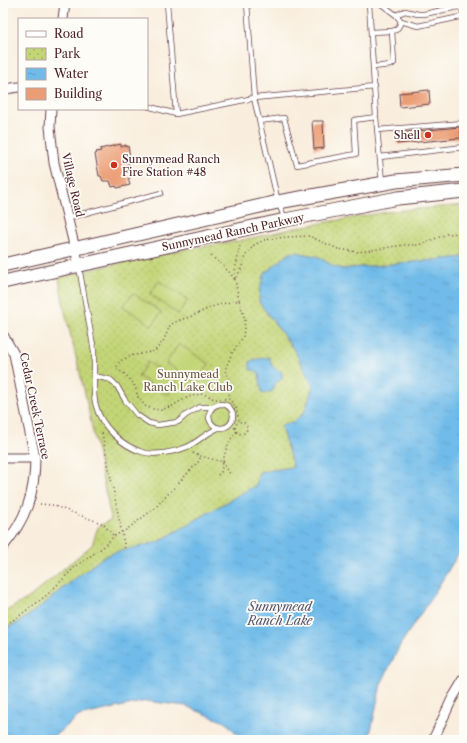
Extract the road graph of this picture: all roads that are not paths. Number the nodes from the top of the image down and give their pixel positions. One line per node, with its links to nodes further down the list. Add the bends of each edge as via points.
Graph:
1 (65, 3): 8 (street)
2 (167, 3): 19 (lane)
3 (247, 3): 16 (lane)
4 (369, 3): 11 (lane)
5 (380, 3): 7 (lane)
6 (464, 10): 7 (lane, via 458,7 424,14 405,11); 9 (lane, via 460,17 418,26)
7 (396, 15): 9 (lane)
8 (63, 18)
9 (400, 21): 10 (lane, via 398,29)
10 (392, 31): 11 (lane); 12 (lane, via 394,63)
11 (371, 32): 12 (lane)
12 (373, 67): 14 (lane)
13 (18, 87): 15 (street)
14 (374, 87): 16 (lane); 20 (lane)
15 (3, 90)
16 (254, 98): 19 (lane); 21 (lane)
17 (148, 106): 19 (lane)
18 (51, 110): 31 (street, Village Road, via 54,163)
19 (176, 114)
20 (376, 117): 21 (lane, via 354,120 356,154 297,165 284,118); 23 (lane)
21 (259, 121): 30 (lane)
22 (464, 123): 23 (lane)
23 (377, 130): 25 (lane)
24 (464, 147): 25 (lane)
25 (380, 157): 27 (lane)
26 (464, 175): 27 (main road, Sunnymead Ranch Parkway)
27 (382, 183): 30 (main road, Sunnymead Ranch Parkway)
28 (464, 191): 32 (main road, Sunnymead Ranch Parkway, via 398,198)
29 (161, 193): 31 (lane)
30 (278, 202): 32 (lane); 33 (main road, Sunnymead Ranch Parkway)
31 (68, 218): 33 (street, Village Road)
32 (285, 220): 35 (main road, Sunnymead Ranch Parkway)
33 (75, 249): 34 (main road, Sunnymead Ranch Parkway); 35 (street, Village Road)
34 (3, 265)
35 (79, 265): 36 (main road, Sunnymead Ranch Parkway); 38 (lane, via 94,351)
36 (3, 282)
37 (3, 335): 42 (street, Cedar Creek Terrace, via 14,354)
38 (94, 376): 39 (lane, via 111,380 137,415 149,423 158,425 178,422 186,414 200,407); 40 (lane, via 93,395 105,425 129,446 142,452 169,452 188,447)
39 (213, 407): 40 (lane, via 209,417 212,424); 40 (lane, via 225,404 233,413 229,425)
40 (218, 428)
41 (3, 458): 42 (street)
42 (35, 458): 43 (street, Cedar Creek Terrace, via 32,491 26,510)
43 (3, 547)
44 (464, 679): 45 (street, via 452,698)
45 (433, 740)

